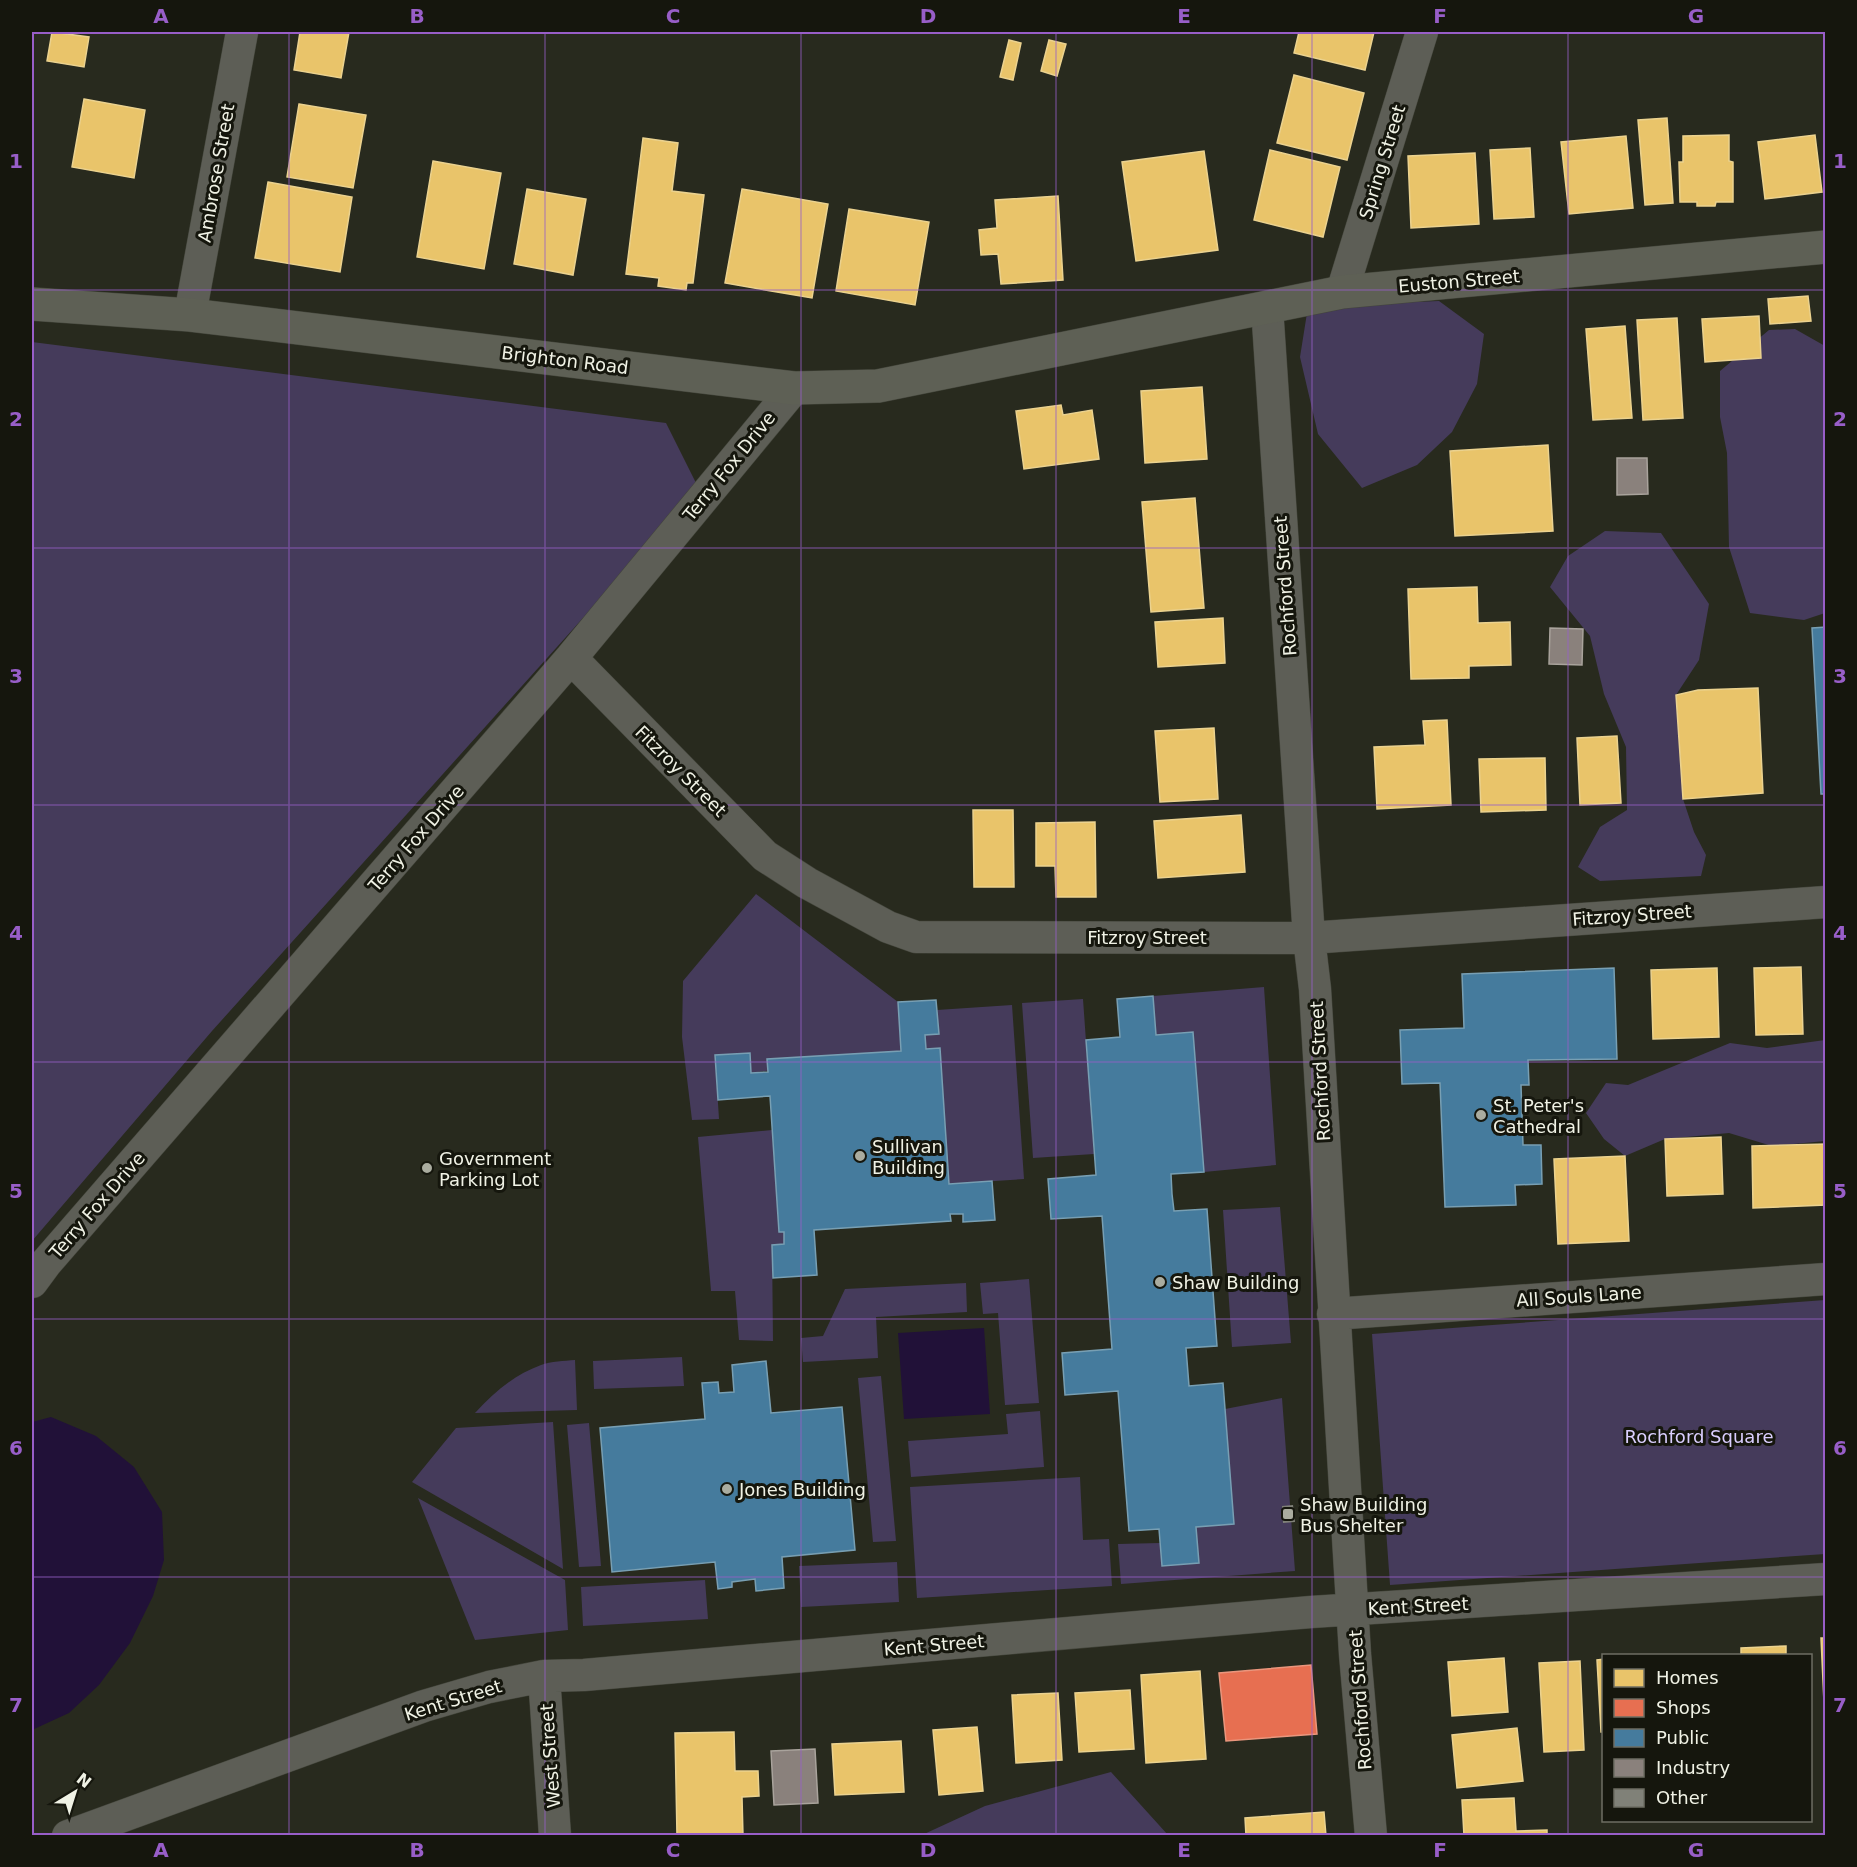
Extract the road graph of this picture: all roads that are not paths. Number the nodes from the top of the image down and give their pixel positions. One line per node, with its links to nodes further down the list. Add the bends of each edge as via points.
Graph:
1 (242, 32): 7 (street, Ambrose Street)
2 (1422, 32): 4 (street, Spring Street)
3 (1826, 247): 4 (main road, Euston Street)
4 (1342, 292): 6 (main road, Euston Street)
5 (32, 304): 7 (main road, Brighton Road)
6 (1267, 306): 8 (main road, Euston Street); 12 (street, Rochford Street)
7 (190, 315): 9 (main road, Brighton Road)
8 (1096, 342): 9 (main road, Brighton Road, via 878,386)
9 (794, 388): 10 (street, Terry Fox Drive)
10 (571, 658): 12 (street, Fitzroy Street, via 765,856 888,927 916,937); 14 (street, Terry Fox Drive)
11 (1826, 902): 12 (street, Fitzroy Street)
12 (1309, 938): 15 (street, Rochford Street)
13 (1826, 1280): 15 (street, All Souls Lane)
14 (32, 1282)
15 (1333, 1314): 17 (street, Rochford Street)
16 (1826, 1579): 17 (street, Kent Street)
17 (1354, 1609): 18 (street, Kent Street); 21 (street, Rochford Street)
18 (544, 1676): 19 (street, Kent Street, via 424,1706); 20 (street, West Street)
19 (68, 1836)
20 (555, 1836)
21 (1371, 1836)

